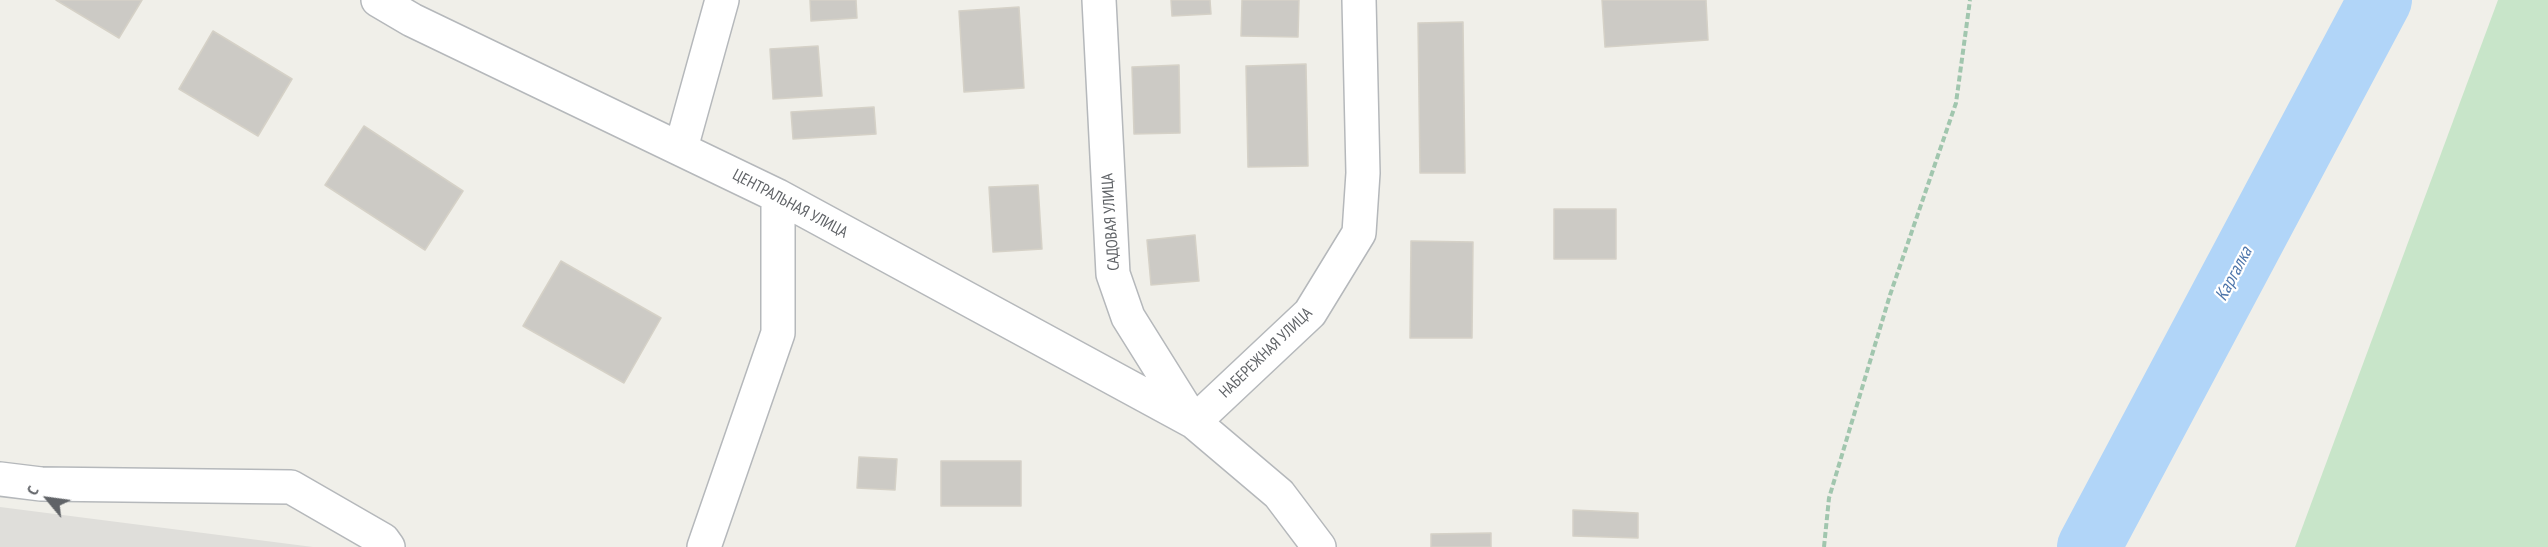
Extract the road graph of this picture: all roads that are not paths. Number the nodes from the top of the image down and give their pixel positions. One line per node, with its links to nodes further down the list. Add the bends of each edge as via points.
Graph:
1 (378, 0): 5 (street, ЦЕНТРАЛЬНАЯ УЛИЦА, via 412,20)
2 (722, 0): 5 (street)
3 (1099, 0): 7 (street, САДОВАЯ УЛИЦА, via 1113,274 1128,317)
4 (1359, 0): 7 (street, НАБЕРЕЖНАЯ УЛИЦА, via 1363,173 1359,233 1310,312)
5 (681, 148): 6 (street, ЦЕНТРАЛЬНАЯ УЛИЦА)
6 (778, 196): 7 (street, ЦЕНТРАЛЬНАЯ УЛИЦА); 10 (street, via 778,333)
7 (1194, 422): 11 (street, via 1279,494)
8 (0, 479): 9 (street, via 41,484 291,487 383,540)
9 (388, 547)
10 (704, 547)
11 (1319, 547)

